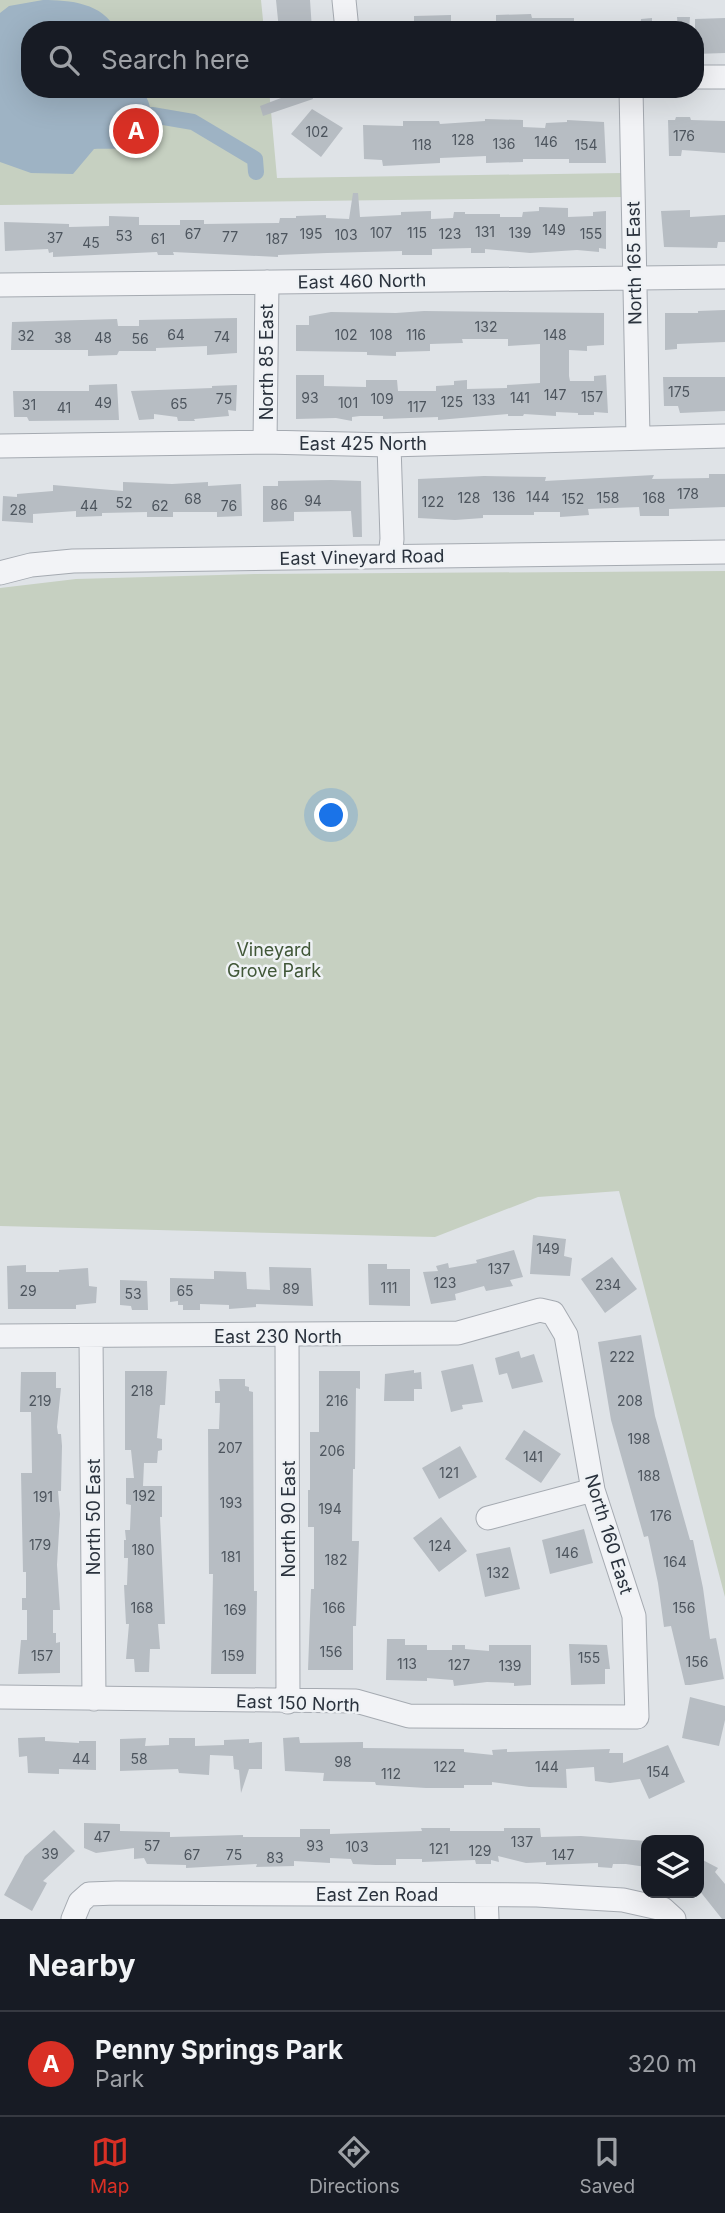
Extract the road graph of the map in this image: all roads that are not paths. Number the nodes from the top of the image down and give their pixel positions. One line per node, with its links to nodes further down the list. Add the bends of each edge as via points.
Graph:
1 (344, 0): 2 (street)
2 (346, 21)
3 (704, 77): 4 (street)
4 (725, 77)
5 (631, 98): 7 (street, North 165 East)
6 (725, 277): 7 (street, East 460 North)
7 (635, 278): 8 (street, East 460 North); 11 (street, North 165 East)
8 (267, 282): 9 (street, East 460 North); 12 (street, North 85 East)
9 (0, 285)
10 (725, 436): 11 (street, East 425 North)
11 (638, 437): 13 (street, East 425 North)
12 (265, 442): 13 (street, East 425 North); 14 (street, East 425 North)
13 (389, 444): 16 (street)
14 (0, 446)
15 (725, 552): 16 (street, East Vineyard Road)
16 (390, 556): 17 (street, East Vineyard Road, via 73,561)
17 (0, 573)
18 (553, 1313): 19 (street, East 230 North, via 540,1310 458,1333); 22 (street, North 160 East, via 566,1335)
19 (287, 1335): 21 (street, East 230 North); 26 (street, North 90 East)
20 (0, 1336): 21 (street, East 230 North)
21 (91, 1336): 25 (street, North 50 East)
22 (593, 1490): 23 (street); 27 (street, North 160 East, via 634,1616)
23 (488, 1518)
24 (0, 1698): 25 (street, East 150 North)
25 (94, 1699): 26 (street, East 150 North)
26 (288, 1702): 27 (street, East 150 North, via 356,1701 409,1716)
27 (637, 1717)
28 (486, 1895): 29 (street, East Zen Road, via 623,1900); 30 (street, East Zen Road, via 89,1894 80,1902); 31 (street)
29 (669, 1914)
30 (74, 1919)
31 (486, 1919)

